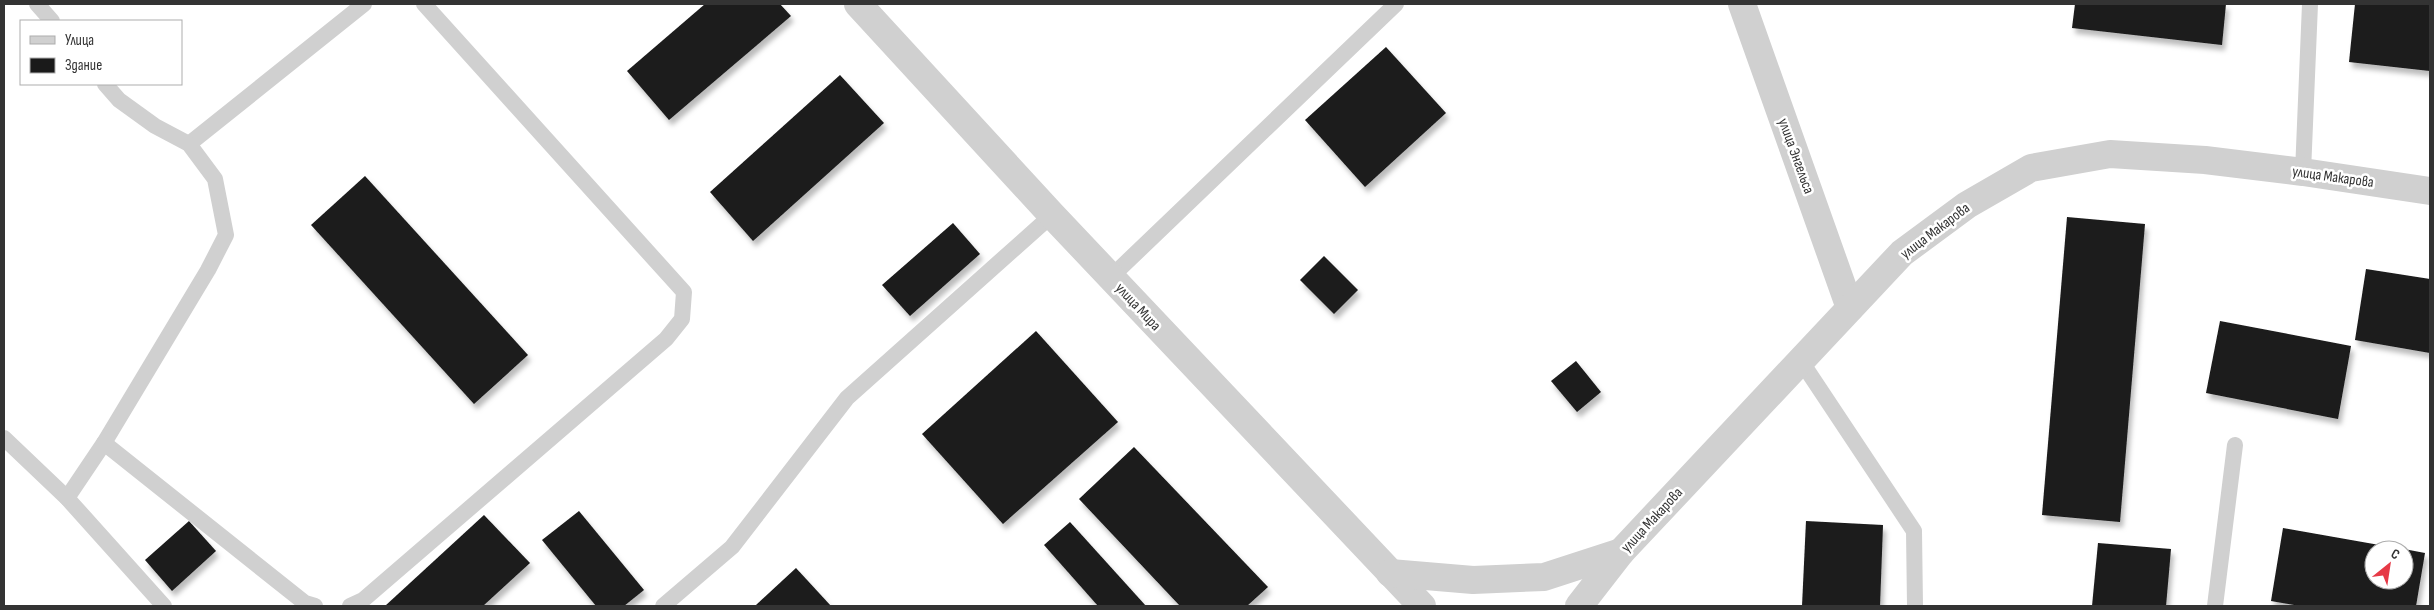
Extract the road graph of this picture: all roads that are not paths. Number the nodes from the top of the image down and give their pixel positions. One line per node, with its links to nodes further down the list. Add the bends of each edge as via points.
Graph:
1 (37, 4): 8 (lane)
2 (364, 4): 10 (lane)
3 (424, 4): 25 (lane, via 684,292 682,319 666,339 636,365 364,600)
4 (858, 4): 13 (street, улица Мира)
5 (1396, 4): 14 (lane)
6 (1742, 4): 15 (street, улица Энгельса)
7 (2310, 4): 11 (lane)
8 (51, 20)
9 (106, 85): 10 (lane, via 126,105 155,126)
10 (189, 144): 18 (lane, via 215,179 226,235)
11 (2303, 172): 12 (street, улица Макарова); 15 (street, улица Макарова, via 2205,160 2110,154 2031,168 1967,206 1902,253)
12 (2430, 191)
13 (1052, 216): 14 (street, улица Мира); 26 (lane, via 847,398 732,546)
14 (1111, 277): 22 (street, улица Мира)
15 (1850, 308): 16 (street, улица Макарова)
16 (1801, 361): 21 (street, улица Макарова); 29 (lane, via 1914,531)
17 (4, 438): 20 (lane)
18 (104, 443): 20 (lane); 24 (lane, via 305,603)
19 (2235, 445): 30 (lane)
20 (66, 498): 23 (lane)
21 (1621, 552): 22 (street, via 1544,577 1473,580); 28 (street, улица Макарова)
22 (1390, 573): 27 (street, улица Мира)
23 (164, 606)
24 (315, 606)
25 (350, 606)
26 (663, 606)
27 (1422, 606)
28 (1579, 606)
29 (1915, 606)
30 (2215, 606)

